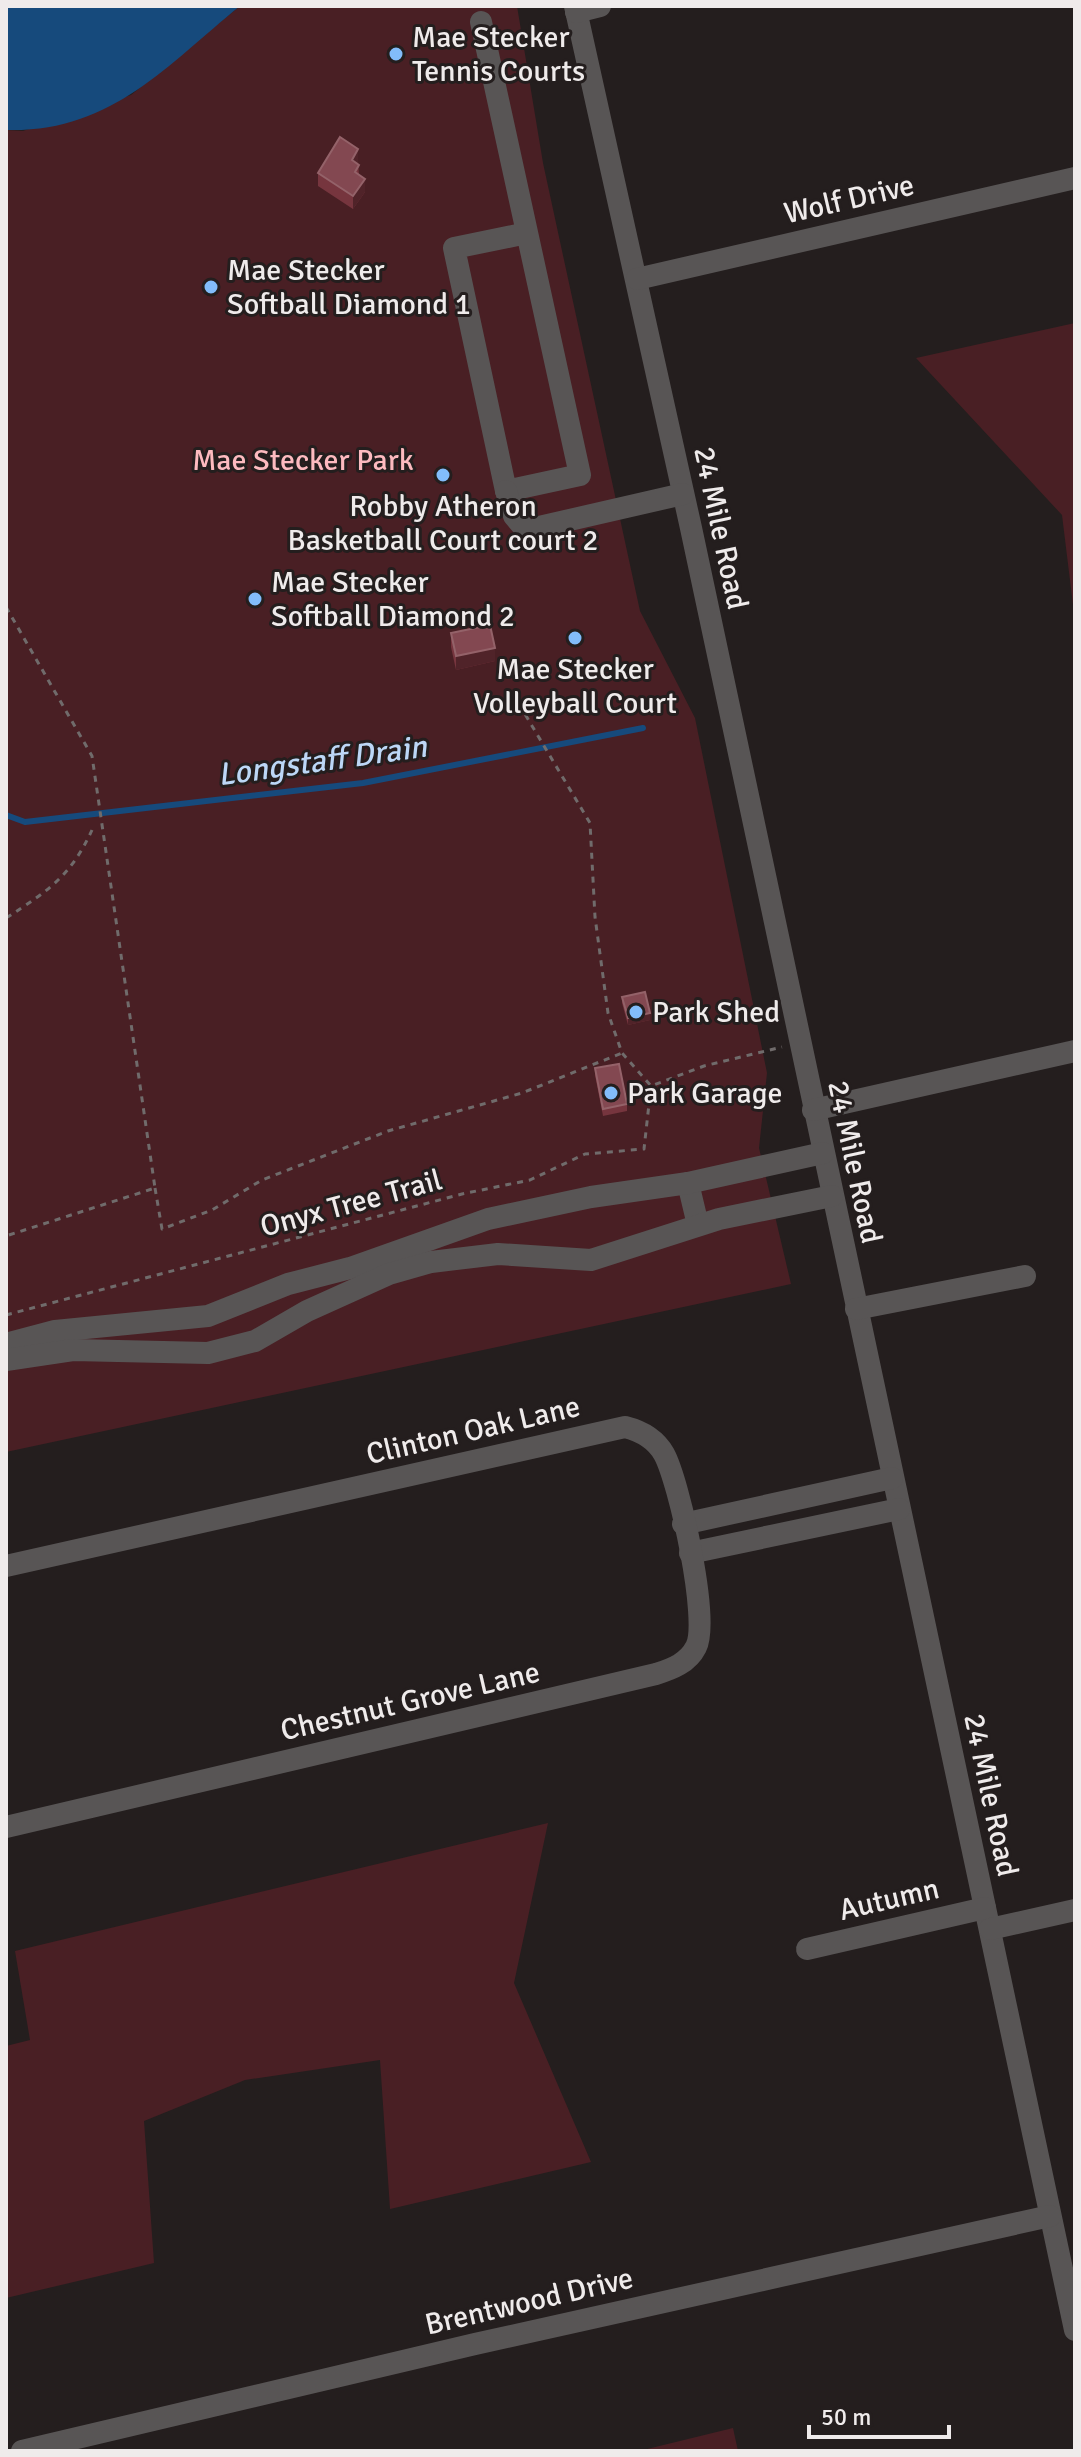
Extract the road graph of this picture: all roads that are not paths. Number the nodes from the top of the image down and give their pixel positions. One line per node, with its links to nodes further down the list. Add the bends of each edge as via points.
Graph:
1 (600, 6): 2 (street)
2 (576, 9): 6 (street, 24 Mile Road)
3 (481, 22): 5 (street)
4 (1075, 178): 6 (street, Wolf Drive)
5 (527, 233): 7 (street, via 454,248); 7 (street, via 580,475)
6 (637, 279): 8 (street, 24 Mile Road)
7 (506, 491): 8 (street, via 514,516 531,536 539,527)
8 (683, 494): 10 (street, 24 Mile Road)
9 (1075, 1051): 10 (street)
10 (813, 1110): 11 (street, 24 Mile Road)
11 (823, 1153): 12 (street); 13 (street, 24 Mile Road)
12 (688, 1183): 14 (street); 15 (street, via 488,1219)
13 (832, 1196): 14 (street); 17 (street, 24 Mile Road)
14 (698, 1225): 15 (street, via 591,1260 498,1254)
15 (396, 1262): 18 (street, via 288,1284 208,1316 55,1331); 19 (street, via 255,1341 208,1353 73,1350)
16 (1025, 1276): 17 (street)
17 (856, 1309): 20 (street, 24 Mile Road)
18 (6, 1344)
19 (6, 1360)
20 (892, 1478): 21 (street, 24 Mile Road); 22 (street)
21 (899, 1509): 23 (street); 27 (street, 24 Mile Road)
22 (683, 1524): 23 (street, Chestnut Grove Lane); 24 (street, Clinton Oak Lane, via 666,1457 648,1436 625,1427)
23 (690, 1553): 25 (street, Chestnut Grove Lane, via 701,1606 700,1637 690,1657 669,1670)
24 (6, 1566)
25 (6, 1827)
26 (1075, 1910): 27 (street, Autumn)
27 (988, 1919): 28 (street, Autumn); 29 (street, 24 Mile Road)
28 (807, 1949)
29 (1050, 2216): 30 (street, 24 Mile Road); 31 (street, Brentwood Drive)
30 (1075, 2330)
31 (22, 2451)

